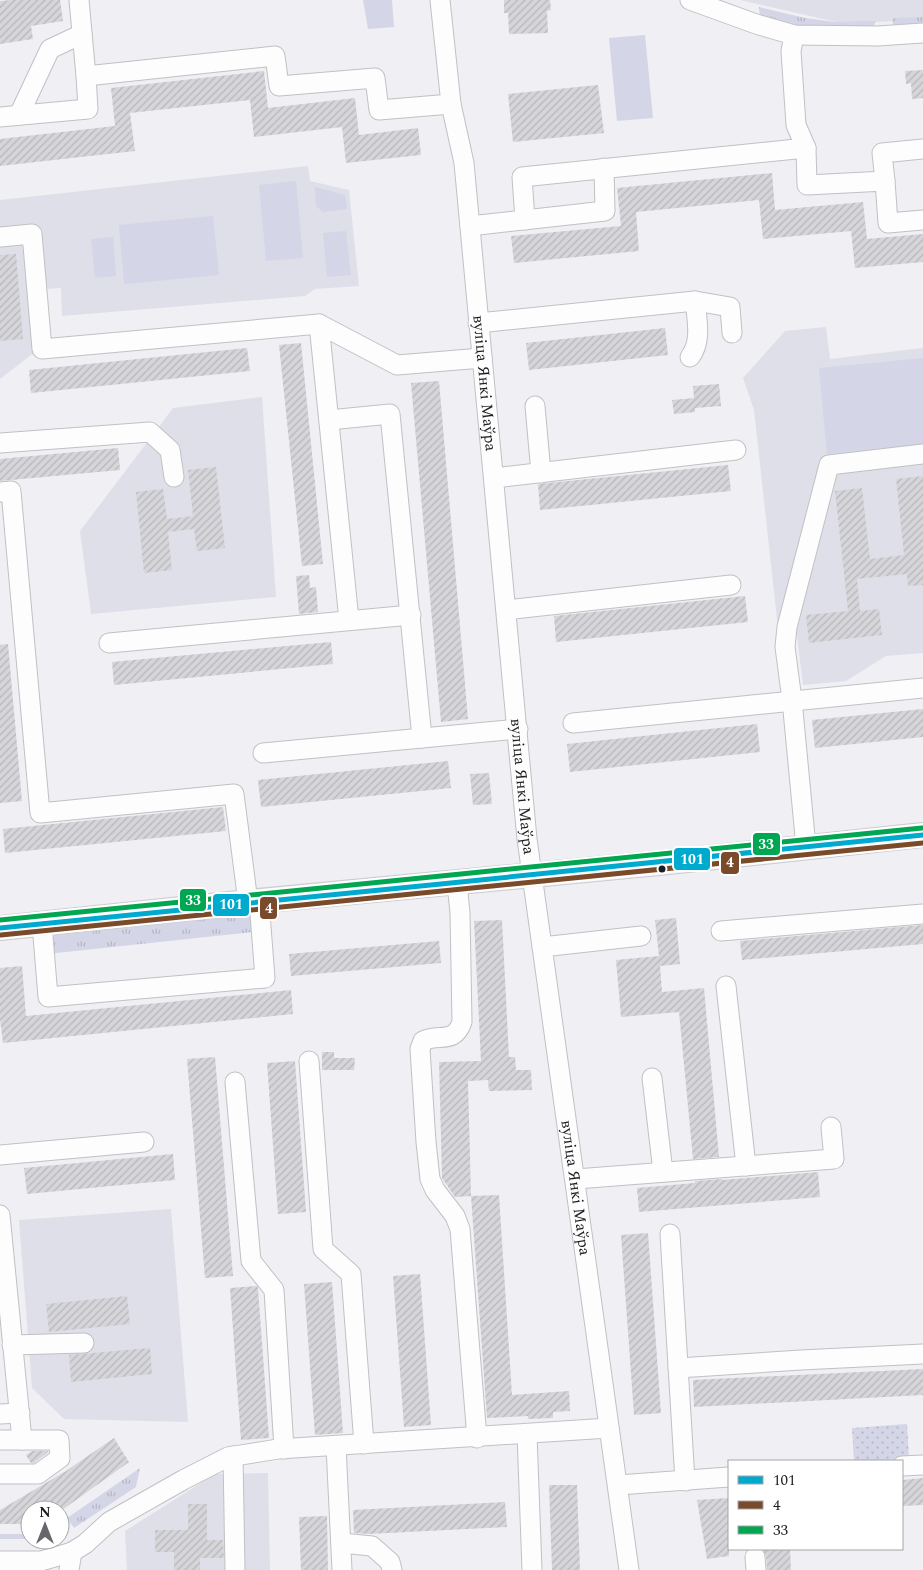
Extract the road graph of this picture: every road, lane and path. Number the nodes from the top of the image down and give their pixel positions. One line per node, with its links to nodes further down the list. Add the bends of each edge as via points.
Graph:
1 (79, 0): 5 (street)
2 (440, 0): 8 (street, вуліца Янкі Маўра)
3 (690, 0): 6 (street)
4 (923, 33): 6 (street)
5 (82, 34): 7 (street); 9 (street, via 50,49)
6 (794, 35): 11 (street, via 791,51 796,125)
7 (86, 76): 8 (street, via 275,56 279,86 375,78 379,110); 9 (street, via 88,109)
8 (451, 104): 17 (street, вуліца Янкі Маўра, via 464,163)
9 (19, 115): 10 (street)
10 (0, 117)
11 (806, 148): 13 (street); 14 (street, via 807,185)
12 (923, 149): 14 (street, via 882,153)
13 (604, 168): 15 (street, via 605,211); 15 (street, via 522,177)
14 (885, 181): 16 (street, via 888,224)
15 (525, 220): 17 (street)
16 (923, 220)
17 (470, 226): 20 (street, вуліца Янкі Маўра)
18 (0, 237): 21 (street, via 32,234 42,349)
19 (695, 301): 20 (street); 22 (street, via 730,307); 23 (street, via 698,339 696,350)
20 (478, 323): 24 (street, вуліца Янкі Маўра)
21 (319, 324): 24 (street, via 397,365); 26 (street)
22 (732, 333)
23 (690, 357)
24 (482, 358): 32 (street, вуліца Янкі Маўра)
25 (535, 406): 30 (street)
26 (329, 420): 36 (street, via 390,414); 37 (street)
27 (0, 443): 31 (street, via 150,432 170,450)
28 (736, 450): 30 (street)
29 (923, 454): 40 (street, via 829,465 787,627 785,647)
30 (541, 473): 32 (street)
31 (174, 477)
32 (494, 478): 35 (street, вуліца Янкі Маўра)
33 (0, 492): 49 (street, via 11,491 40,812 234,794)
34 (731, 585): 35 (street)
35 (506, 610): 42 (street, вуліца Янкі Маўра)
36 (411, 615): 37 (street); 43 (street)
37 (349, 620): 38 (street)
38 (109, 643)
39 (923, 688): 40 (street)
40 (792, 700): 41 (street); 46 (street)
41 (573, 723)
42 (518, 729): 43 (street); 47 (street, вуліца Янкі Маўра)
43 (422, 738): 44 (street)
44 (263, 753)
45 (923, 835): 46 (main road)
46 (806, 847): 47 (main road)
47 (532, 876): 48 (main road); 55 (street, вуліца Янкі Маўра)
48 (457, 883): 49 (main road); 77 (street, via 462,1022 451,1037 429,1038 420,1049 430,1180 455,1216 460,1229)
49 (254, 901): 51 (main road); 51 (street, via 265,978 48,997)
50 (923, 914): 53 (street)
51 (42, 924): 52 (main road)
52 (0, 928)
53 (721, 931)
54 (641, 936): 55 (street)
55 (542, 948): 65 (street, вуліца Янкі Маўра)
56 (726, 986): 63 (street)
57 (308, 1061): 80 (street, via 323,1249 350,1274)
58 (652, 1078): 64 (street)
59 (235, 1082): 82 (street, via 251,1261 274,1290)
60 (831, 1127): 63 (street, via 834,1159)
61 (144, 1142): 62 (street)
62 (0, 1155)
63 (746, 1166): 64 (street)
64 (663, 1172): 65 (street)
65 (576, 1179): 75 (street, вуліца Янкі Маўра)
66 (0, 1215): 68 (street)
67 (670, 1234): 72 (street)
68 (2, 1264): 70 (street)
69 (84, 1343): 70 (street)
70 (12, 1346): 73 (street)
71 (923, 1354): 72 (street)
72 (678, 1368): 88 (street)
73 (20, 1413): 74 (street); 79 (street)
74 (0, 1414)
75 (609, 1428): 76 (street); 89 (street, вуліца Янкі Маўра)
76 (527, 1434): 77 (street); 96 (street)
77 (477, 1438): 80 (street)
78 (0, 1440): 79 (street)
79 (22, 1440): 86 (street, via 59,1440 60,1458 38,1474)
80 (364, 1444): 81 (street)
81 (336, 1446): 82 (street); 90 (street)
82 (284, 1449): 83 (street)
83 (233, 1456): 92 (street, via 109,1522); 93 (street)
84 (923, 1465): 85 (street)
85 (903, 1466)
86 (0, 1474)
87 (728, 1477): 88 (street)
88 (685, 1481): 89 (street)
89 (618, 1486): 97 (street, вуліца Янкі Маўра)
90 (341, 1543): 94 (street); 95 (street, via 372,1546 390,1562)
91 (0, 1561): 92 (street)
92 (70, 1561)
93 (236, 1570)
94 (342, 1570)
95 (392, 1570)
96 (532, 1570)
97 (628, 1570)

